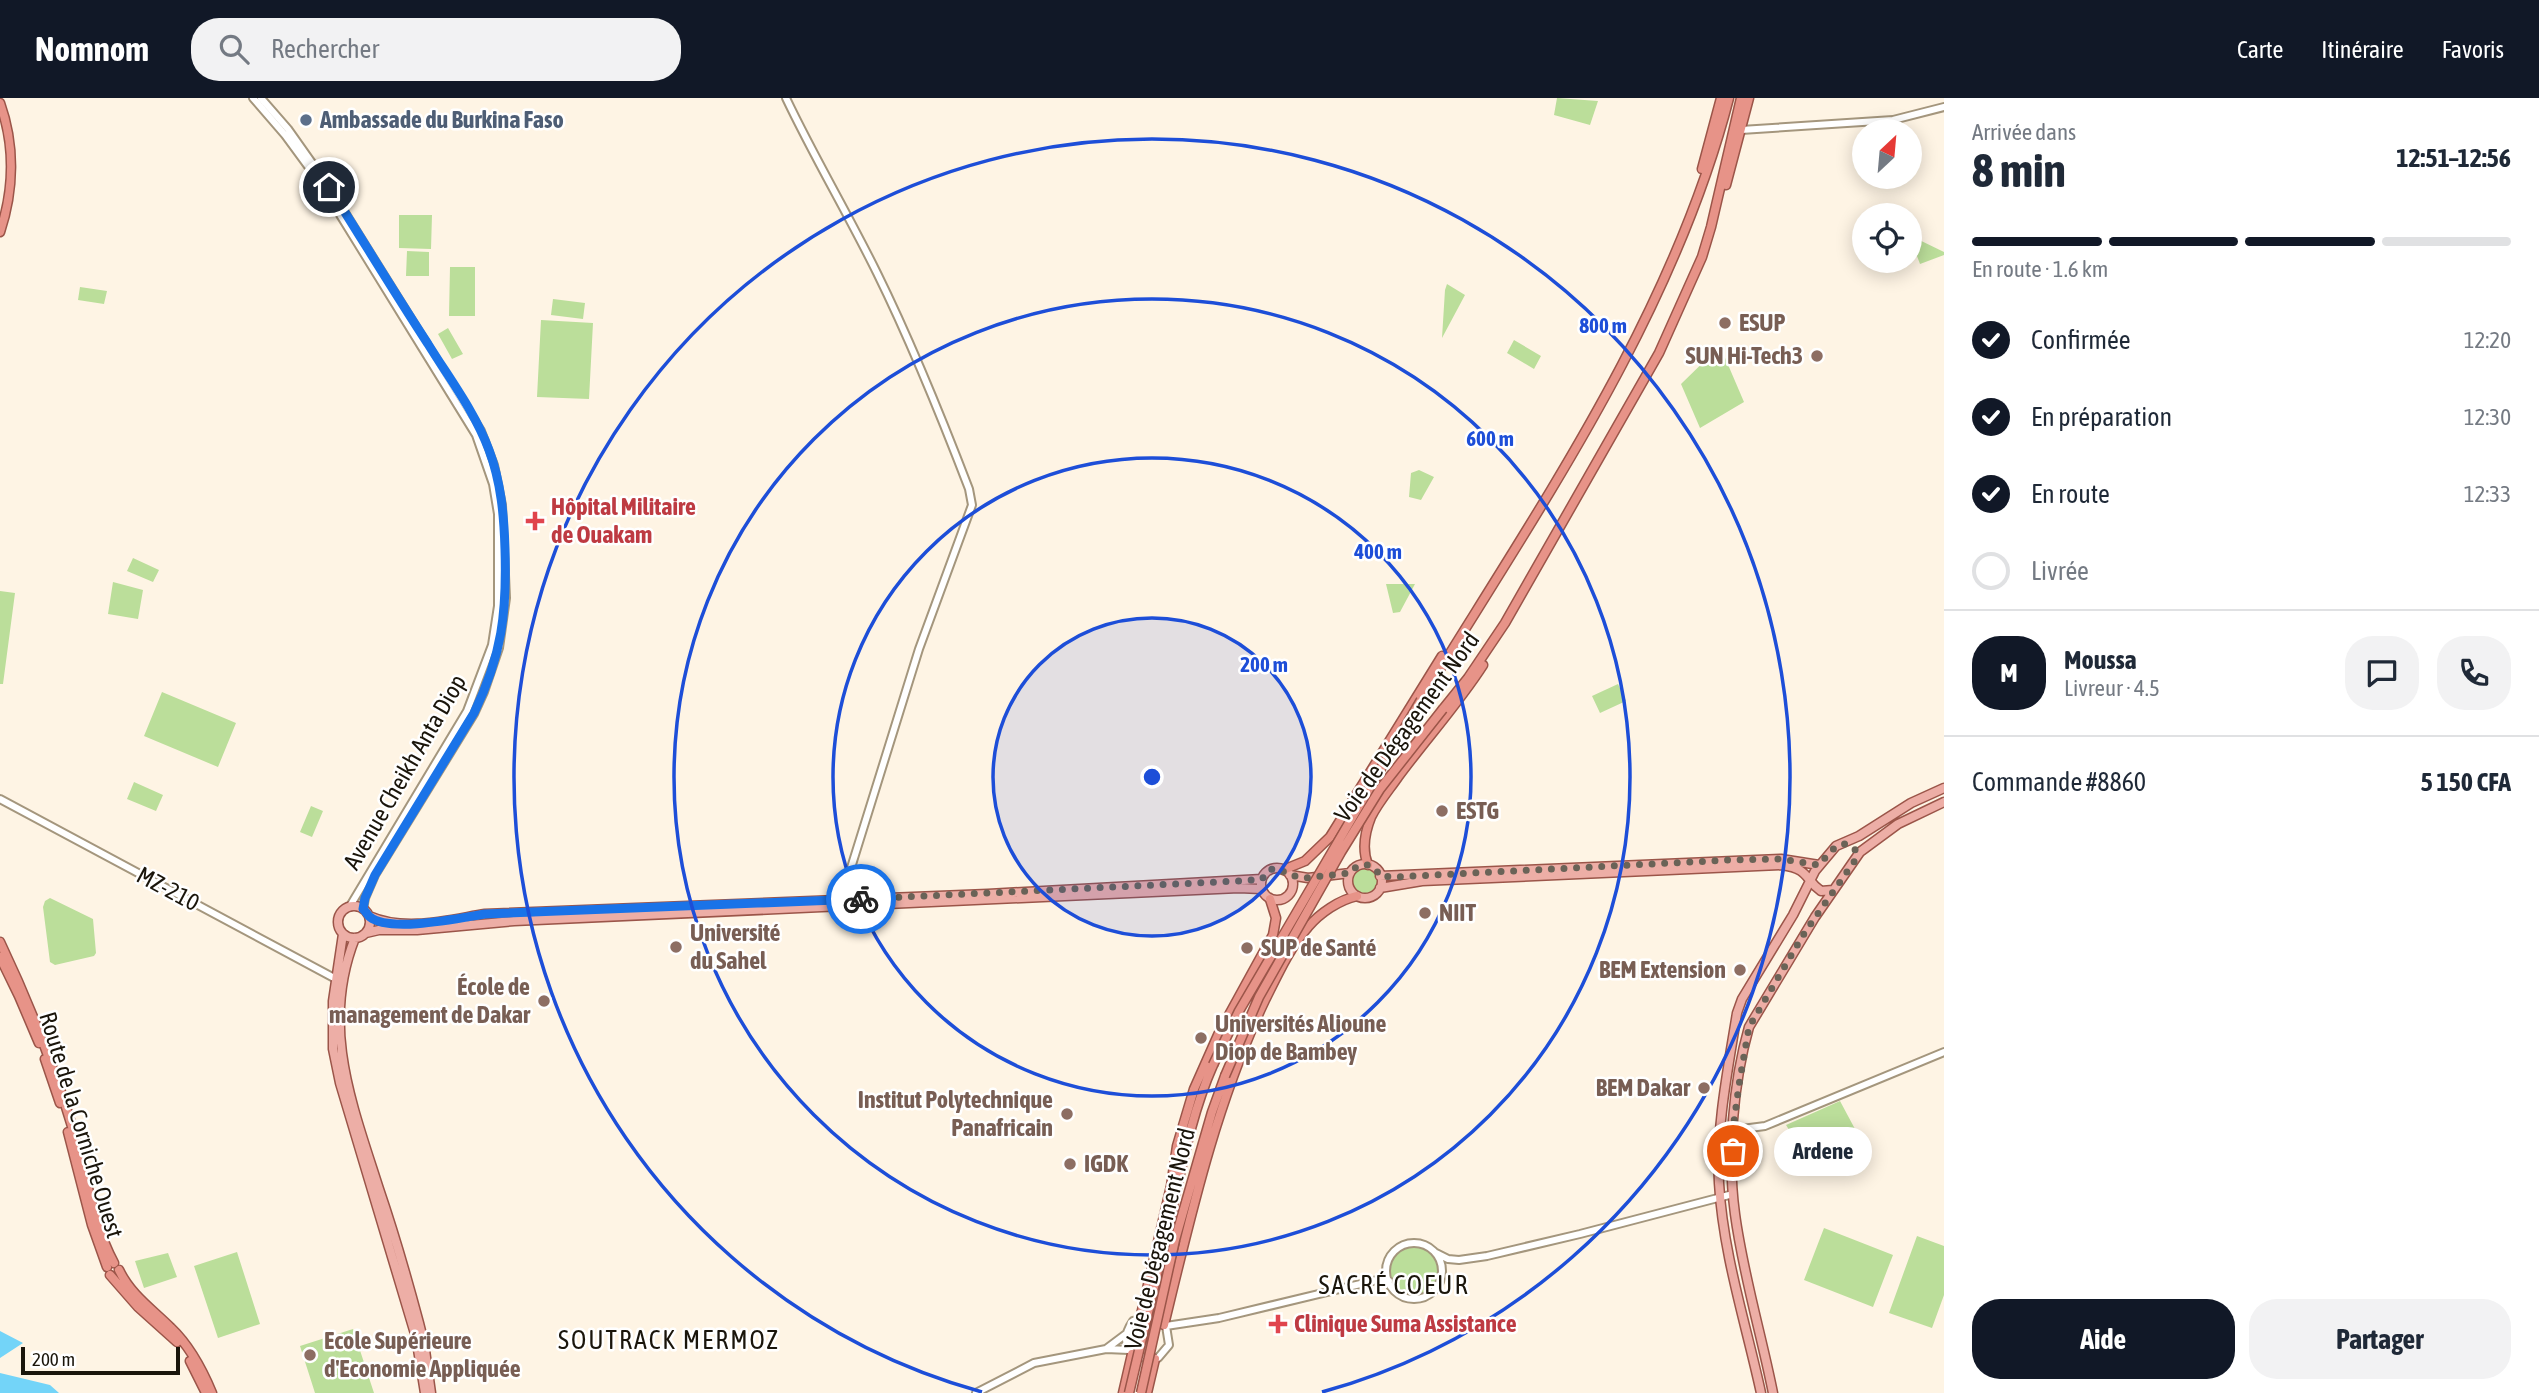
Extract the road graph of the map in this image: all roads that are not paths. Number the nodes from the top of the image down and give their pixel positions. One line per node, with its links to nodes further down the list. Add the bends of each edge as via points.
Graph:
1 (253, 98): 38 (street, Avenue Cheikh Anta Diop, via 321,184 476,435 496,499 498,606 484,670 467,711)
2 (261, 98): 39 (street, Avenue Cheikh Anta Diop, via 316,167 475,421 489,449 500,493 506,598 491,673 474,713 375,875)
3 (786, 98): 37 (street, via 920,362 972,505 919,649 850,871)
4 (1721, 98): 12 (highway)
5 (1729, 98): 12 (highway, Voie de Dégagement Nord)
6 (1741, 98): 14 (highway, Voie de Dégagement Nord)
7 (1749, 98): 11 (highway)
8 (0, 103): 15 (highway, via 11,154)
9 (1944, 107): 11 (street, via 1893,120)
10 (0, 120): 13 (highway, via 7,154)
11 (1741, 130): 14 (highway)
12 (1696, 196): 16 (highway, Voie de Dégagement Nord, via 1636,341)
13 (0, 211)
14 (1711, 227): 17 (highway, Voie de Dégagement Nord, via 1659,353)
15 (0, 232)
16 (1500, 574): 25 (highway, via 1419,690 1330,837); 50 (highway, Voie de Dégagement Nord, bridge, via 1239,1011 1200,1094)
17 (1521, 595): 23 (highway, via 1477,674 1373,814 1364,852); 51 (highway, Voie de Dégagement Nord, bridge, via 1479,663 1380,789 1258,997 1225,1076)
18 (1944, 788): 21 (main road)
19 (0, 799): 46 (street, MZ-210)
20 (1944, 802): 22 (main road, via 1898,824)
21 (1843, 843): 22 (main road, via 1853,846); 24 (main road)
22 (1856, 859): 34 (main road)
23 (1368, 865): 26 (main road); 27 (main road)
24 (1819, 865): 27 (main road, via 1781,859); 29 (main road)
25 (1287, 872): 26 (main road, via 1304,878); 28 (main road, via 1269,870); 31 (main road)
26 (1350, 873): 30 (main road)
27 (1380, 876): 32 (main road)
28 (1262, 879): 33 (main road); 37 (main road)
29 (1811, 879): 32 (main road, via 1793,867 1768,866 1422,881); 34 (main road, via 1822,891); 48 (main road, via 1742,999)
30 (1348, 886): 31 (main road, via 1331,880 1308,881); 35 (main road)
31 (1293, 888): 36 (main road, via 1286,898)
32 (1380, 888): 35 (main road, via 1370,897)
33 (1261, 889): 36 (main road); 41 (main road, via 514,921)
34 (1833, 891): 49 (main road, via 1749,1027)
35 (1357, 896): 55 (highway, via 1338,903 1309,926 1278,975 1221,1108)
36 (1270, 899): 52 (highway, via 1276,918 1273,935 1199,1076 1181,1128)
37 (847, 900): 40 (main road, via 485,914 424,923 384,922)
38 (350, 906): 39 (main road); 42 (main road, via 339,916 338,926)
39 (363, 909): 40 (main road)
40 (369, 916): 41 (main road)
41 (366, 933): 43 (main road)
42 (344, 934): 43 (main road); 46 (main road)
43 (355, 938): 74 (main road, via 341,985 338,1029 342,1063 416,1311)
44 (0, 942): 58 (highway, Route de la Corniche Ouest, via 57,1076)
45 (0, 957): 58 (highway, Route de la Corniche Ouest, via 51,1075 92,1225)
46 (336, 979): 73 (main road, via 332,1036 340,1083 416,1337)
47 (1944, 1052): 49 (street, via 1765,1126)
48 (1720, 1128): 49 (street); 54 (main road)
49 (1733, 1129): 53 (main road)
50 (1189, 1135): 52 (highway); 77 (highway, Voie de Dégagement Nord, bridge)
51 (1198, 1161): 55 (highway); 78 (highway, Voie de Dégagement Nord, bridge)
52 (1173, 1172): 63 (highway)
53 (1733, 1194): 54 (street); 81 (main road)
54 (1720, 1197): 57 (street); 80 (main road)
55 (1194, 1205): 65 (highway)
56 (1436, 1253): 57 (street); 59 (street, via 1420,1244 1404,1246 1393,1254); 60 (street)
57 (1460, 1260): 60 (street)
58 (112, 1269): 71 (highway, Route de la Corniche Ouest, via 138,1307 175,1340); 72 (highway, Route de la Corniche Ouest, via 189,1349)
59 (1387, 1271): 61 (street); 62 (street)
60 (1442, 1274): 62 (street, via 1434,1291 1417,1299 1403,1297)
61 (1377, 1280): 62 (street); 64 (street)
62 (1388, 1281)
63 (1140, 1319): 65 (street); 66 (street, via 1133,1321)
64 (1185, 1324): 65 (street); 67 (street)
65 (1165, 1325): 67 (street)
66 (1125, 1334): 68 (street); 69 (street)
67 (1169, 1337): 70 (street, via 1170,1345)
68 (1106, 1349): 69 (street); 75 (street, via 1034,1363)
69 (1131, 1352): 70 (street); 76 (highway)
70 (1155, 1359): 79 (highway)
71 (206, 1393)
72 (212, 1393)
73 (425, 1393)
74 (431, 1393)
75 (976, 1393)
76 (1123, 1393)
77 (1129, 1393)
78 (1141, 1393)
79 (1147, 1393)
80 (1761, 1393)
81 (1773, 1393)

